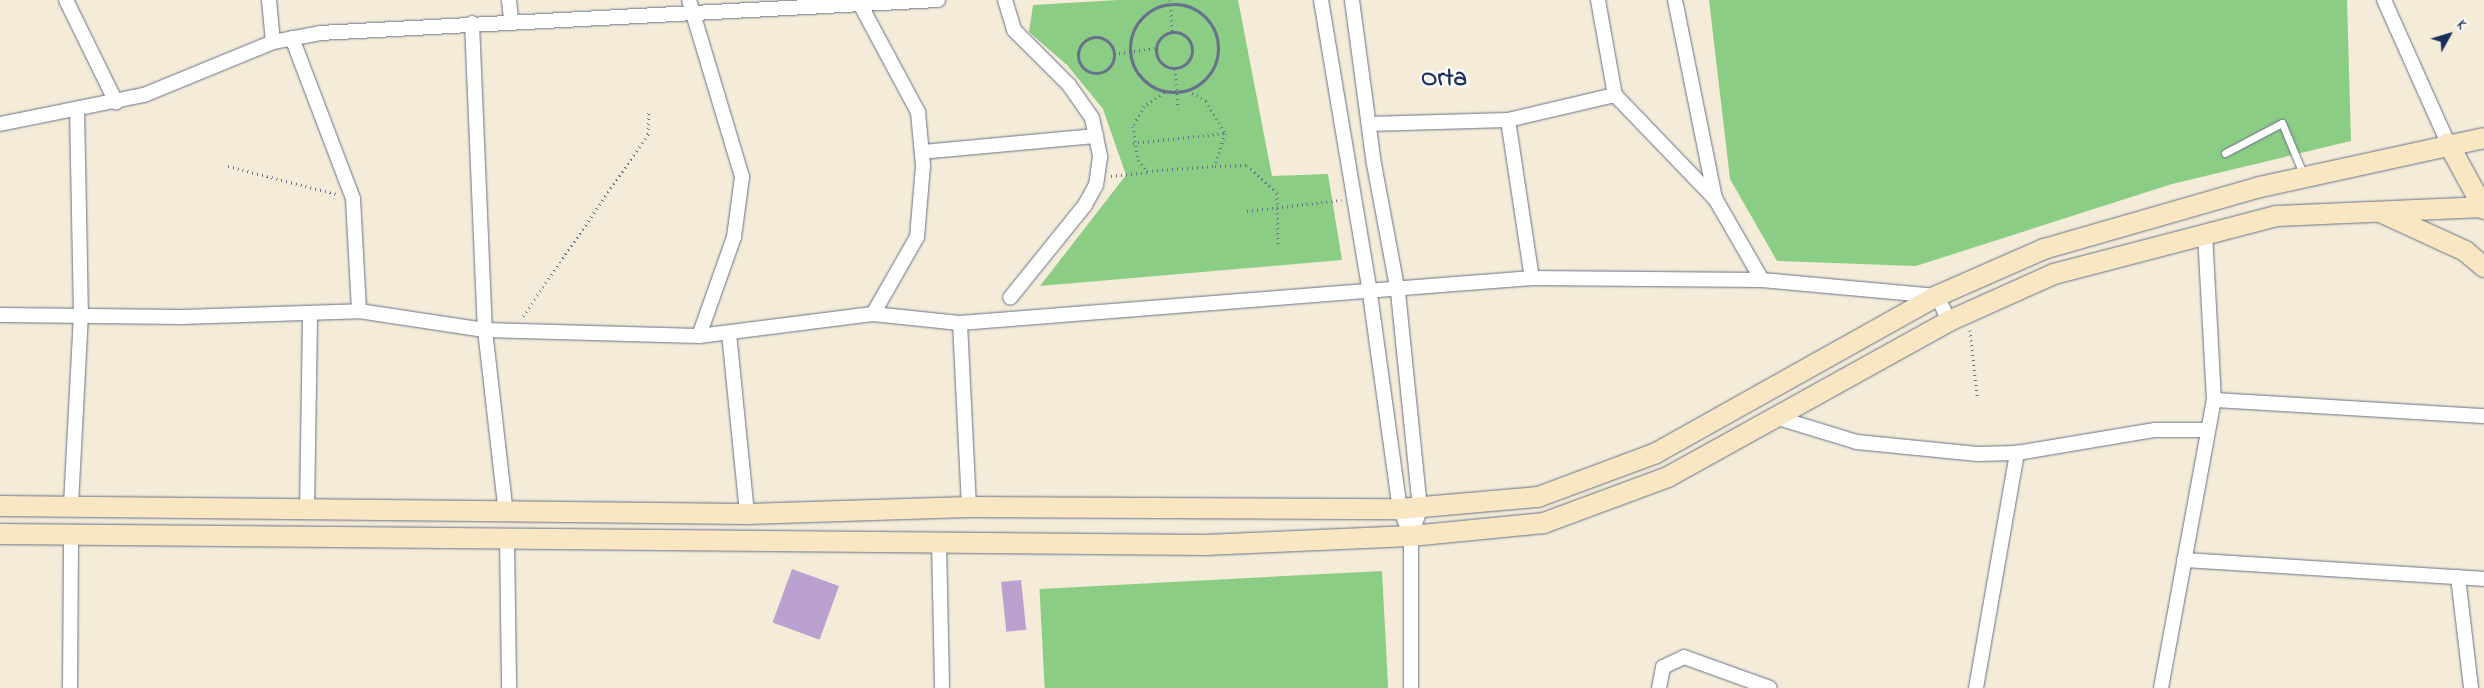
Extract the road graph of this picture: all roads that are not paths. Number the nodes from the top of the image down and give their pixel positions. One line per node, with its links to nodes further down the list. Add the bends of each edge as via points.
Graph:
1 (66, 0): 18 (street)
2 (269, 0): 16 (street)
3 (509, 0): 13 (street)
4 (938, 0): 11 (street)
5 (1005, 0): 23 (street, via 1014,30 1069,85 1092,118)
6 (1321, 0): 37 (street)
7 (1352, 0): 22 (street)
8 (1598, 0): 17 (street)
9 (1674, 0): 29 (street)
10 (2384, 0): 25 (street)
11 (860, 4): 12 (street); 26 (street, via 918,112)
12 (689, 6): 13 (street); 49 (street, via 742,177 734,237)
13 (511, 20): 14 (street)
14 (472, 23): 15 (street); 47 (street)
15 (292, 38): 16 (street); 40 (street, via 353,199)
16 (273, 42): 18 (street, via 144,95)
17 (1615, 95): 20 (street); 29 (street)
18 (116, 102): 19 (street)
19 (77, 110): 21 (street); 44 (street)
20 (1508, 120): 22 (street); 34 (street)
21 (0, 124)
22 (1369, 124): 36 (street)
23 (1096, 136): 26 (street); 39 (street, via 1098,178 1085,204)
24 (2484, 138): 25 (street)
25 (2448, 143): 28 (street); 30 (street)
26 (922, 152): 42 (street, via 917,237)
27 (2225, 153): 28 (lane, via 2282,123)
28 (2305, 179): 38 (street, via 2044,249)
29 (1716, 200): 35 (street)
30 (2484, 208): 31 (street)
31 (2376, 210): 32 (street, via 2276,216); 33 (street, via 2466,250)
32 (2205, 232): 45 (street, via 2054,274); 50 (street)
33 (2484, 267)
34 (1532, 278): 35 (street); 36 (street)
35 (1762, 280): 38 (street)
36 (1398, 292): 37 (street); 59 (street)
37 (1370, 294): 46 (street); 58 (street)
38 (1937, 296): 45 (street); 59 (street, via 1656,453 1538,497)
39 (1010, 298)
40 (359, 311): 41 (street); 47 (street)
41 (310, 313): 44 (street); 60 (street)
42 (873, 314): 46 (street); 48 (street)
43 (0, 315): 44 (street)
44 (81, 317): 55 (street)
45 (1949, 320): 52 (street)
46 (960, 323): 57 (street)
47 (485, 330): 49 (street); 61 (street)
48 (729, 333): 49 (street); 62 (street)
49 (699, 336)
50 (2214, 400): 51 (street); 53 (street)
51 (2484, 416)
52 (1775, 417): 54 (street, via 1818,432 1897,448); 65 (street, via 1668,477 1544,523)
53 (2208, 430): 54 (street, via 2155,430); 68 (street)
54 (2017, 453): 77 (street)
55 (72, 505): 56 (street); 60 (street); 64 (street)
56 (0, 506)
57 (970, 507): 58 (street); 62 (street)
58 (1400, 509): 59 (street); 65 (street)
59 (1420, 509): 65 (street)
60 (307, 510): 61 (street)
61 (506, 513): 62 (street); 66 (street)
62 (747, 514)
63 (0, 534): 64 (street)
64 (71, 536): 66 (street); 71 (street)
65 (1411, 536): 67 (street, via 1205,545); 74 (street)
66 (507, 538): 67 (street); 72 (street)
67 (939, 541): 73 (street)
68 (2184, 560): 69 (street); 78 (street)
69 (2458, 577): 70 (street); 79 (street)
70 (2484, 579)
71 (70, 688)
72 (509, 688)
73 (942, 688)
74 (1411, 688)
75 (1659, 688): 76 (street, via 1663,667 1684,657)
76 (1770, 688)
77 (1976, 688)
78 (2161, 688)
79 (2471, 688)

